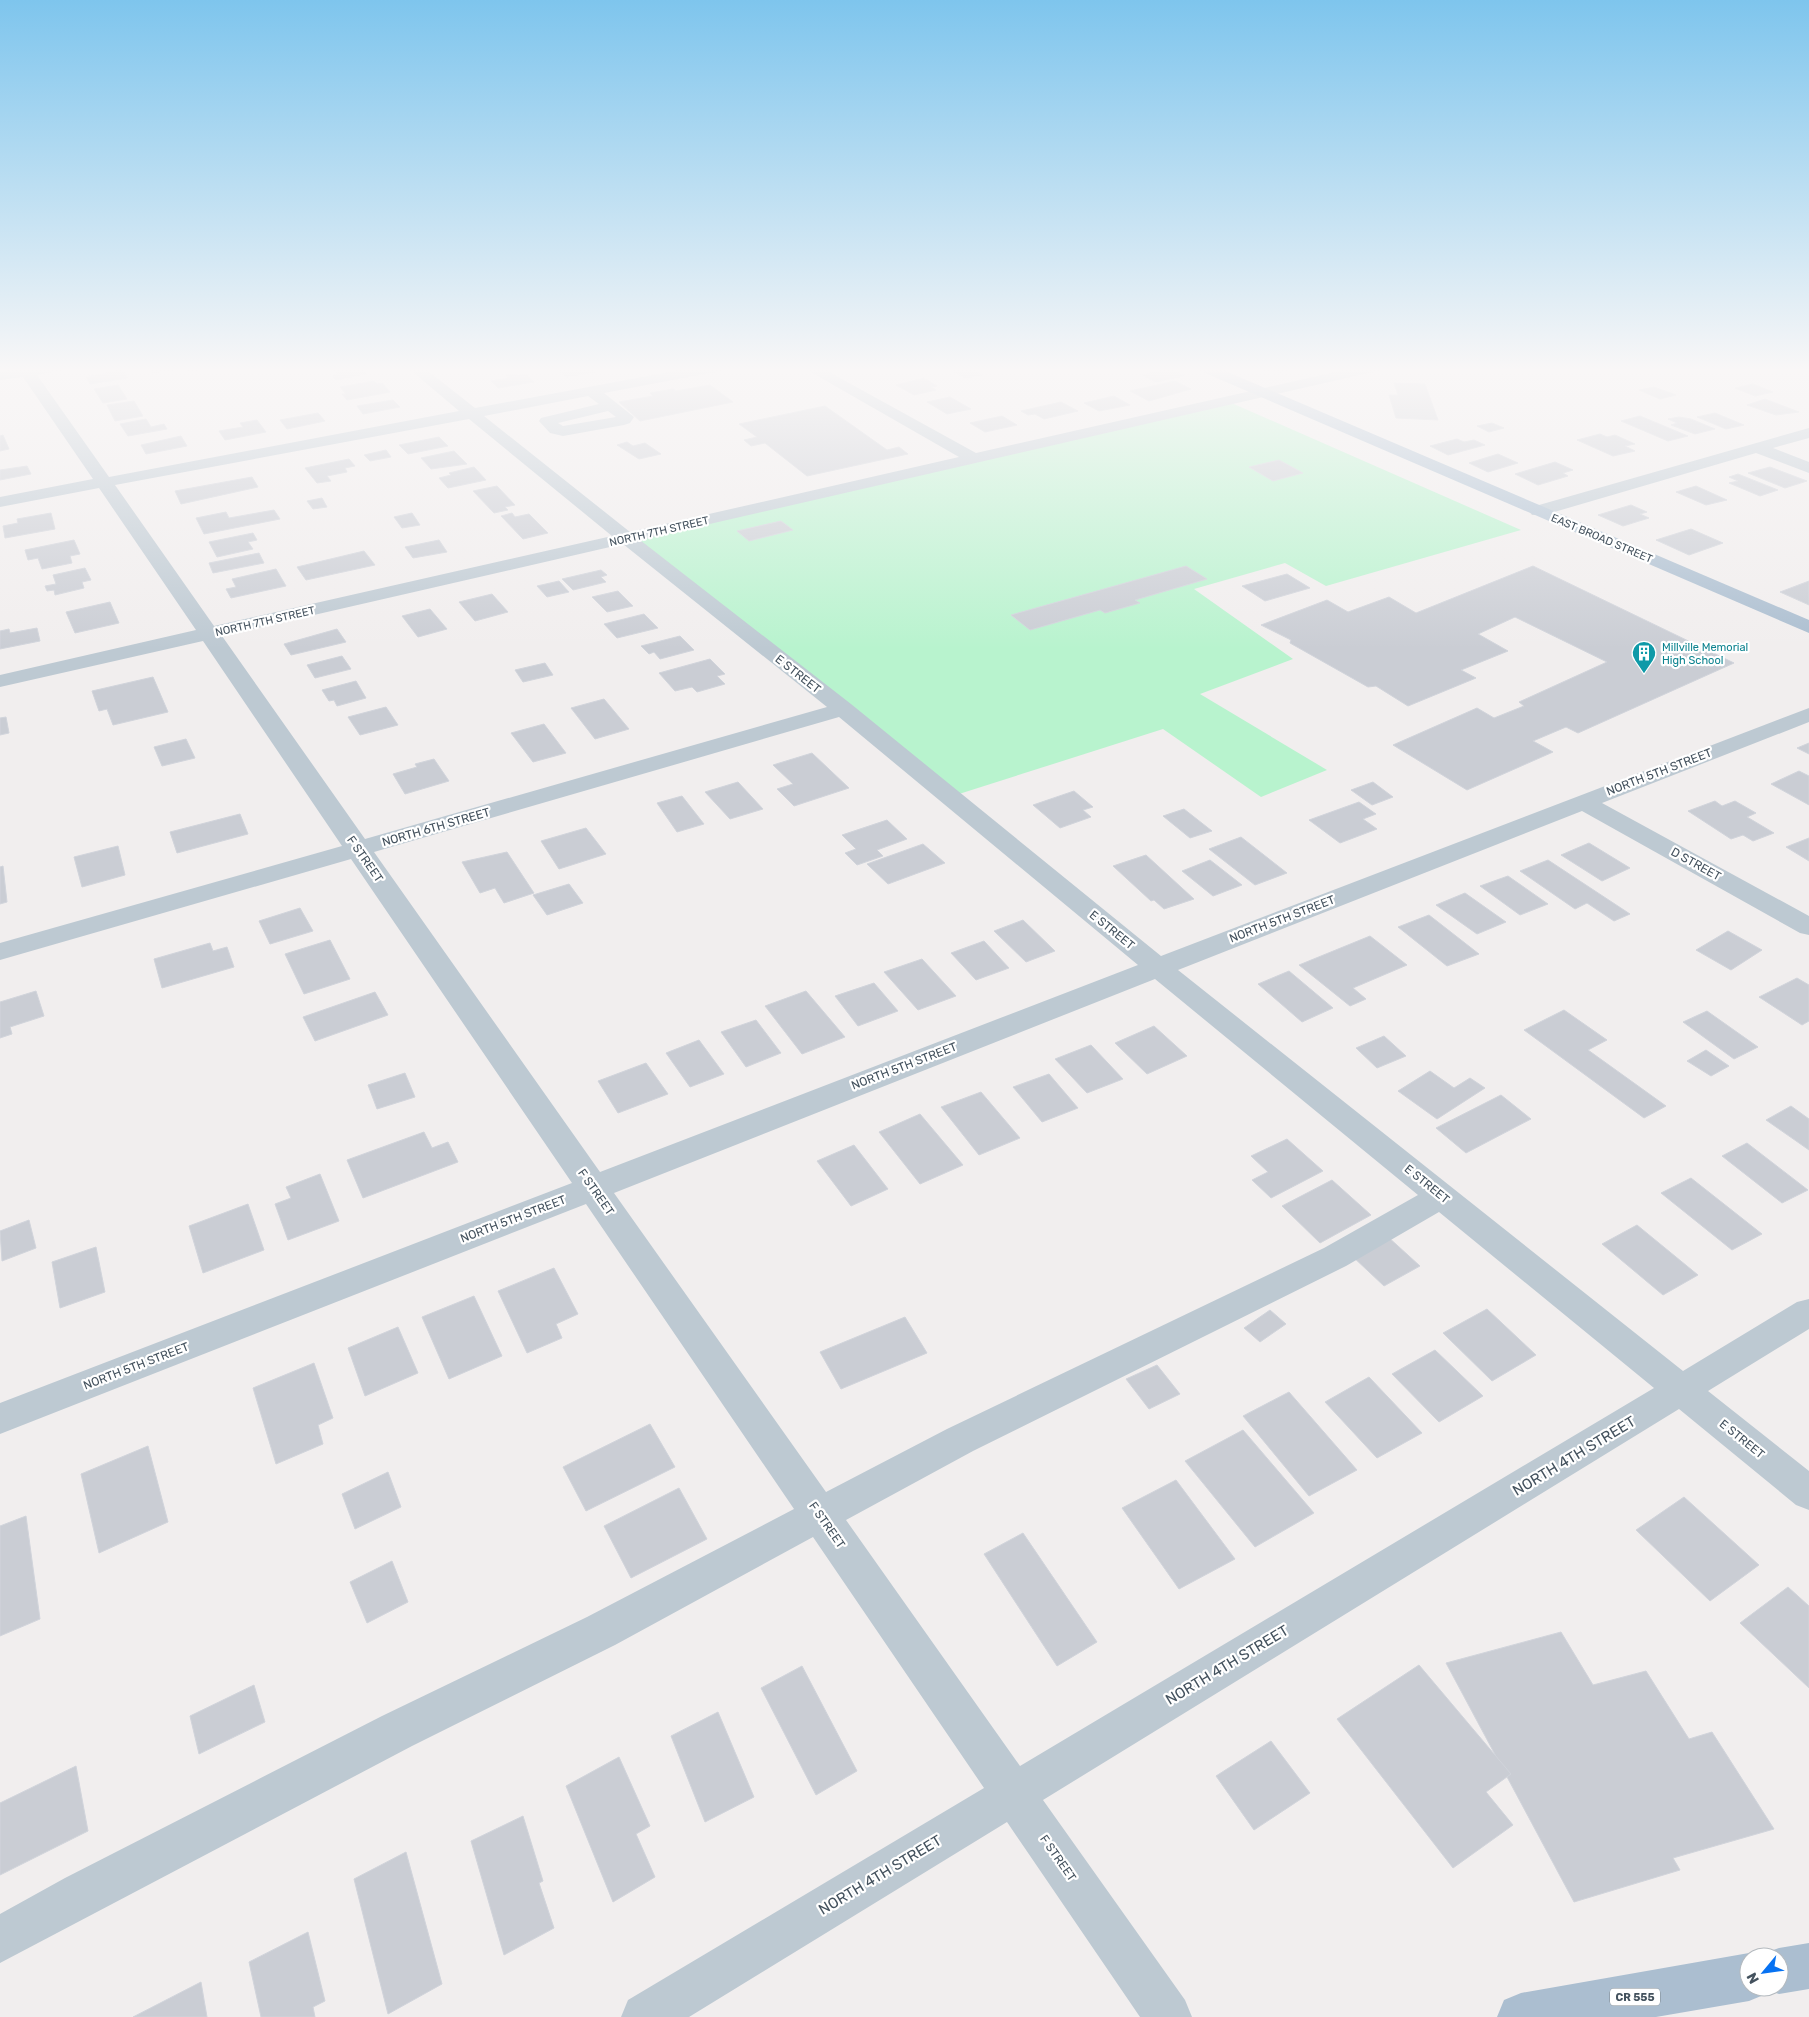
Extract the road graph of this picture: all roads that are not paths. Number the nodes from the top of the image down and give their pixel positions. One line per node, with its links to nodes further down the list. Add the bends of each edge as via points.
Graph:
1 (87, 461): 9 (street, F STREET)
2 (221, 461): 9 (street)
3 (531, 461): 12 (street, E STREET)
4 (965, 461): 12 (street, NORTH 7TH STREET)
5 (1422, 461): 11 (main road, EAST BROAD STREET)
6 (1711, 461): 11 (street)
7 (1791, 461): 8 (street)
8 (1809, 468)
9 (104, 483): 10 (street); 14 (street, F STREET)
10 (0, 502)
11 (1538, 511): 13 (main road, EAST BROAD STREET)
12 (626, 538): 14 (street, NORTH 7TH STREET); 16 (street, E STREET)
13 (1809, 627)
14 (209, 634): 15 (street, NORTH 7TH STREET); 19 (street, F STREET)
15 (0, 682)
16 (843, 709): 19 (street, NORTH 6TH STREET); 22 (street, E STREET)
17 (1809, 714): 18 (street, NORTH 5TH STREET)
18 (1583, 802): 20 (street, D STREET); 22 (street, NORTH 5TH STREET)
19 (358, 849): 21 (street, NORTH 6TH STREET); 23 (street, F STREET)
20 (1809, 927)
21 (0, 952)
22 (1158, 967): 23 (street, NORTH 5TH STREET); 24 (street, E STREET)
23 (593, 1188): 27 (street, NORTH 5TH STREET); 29 (street, F STREET)
24 (1441, 1196): 26 (street, E STREET); 29 (street, via 1286,1282 960,1440)
25 (1809, 1312): 26 (street, NORTH 4TH STREET)
26 (1682, 1390): 28 (street, E STREET); 30 (street, NORTH 4TH STREET)
27 (0, 1419)
28 (1809, 1492)
29 (821, 1516): 30 (street, F STREET); 31 (street, via 601,1631 388,1735 81,1894)
30 (1014, 1794): 35 (street, NORTH 4TH STREET); 36 (street, F STREET)
31 (0, 1940)
32 (1809, 1966): 33 (main road)
33 (1789, 1969)
34 (1739, 1979): 37 (main road, CR 555)
35 (645, 2017)
36 (1168, 2017)
37 (1521, 2017)

